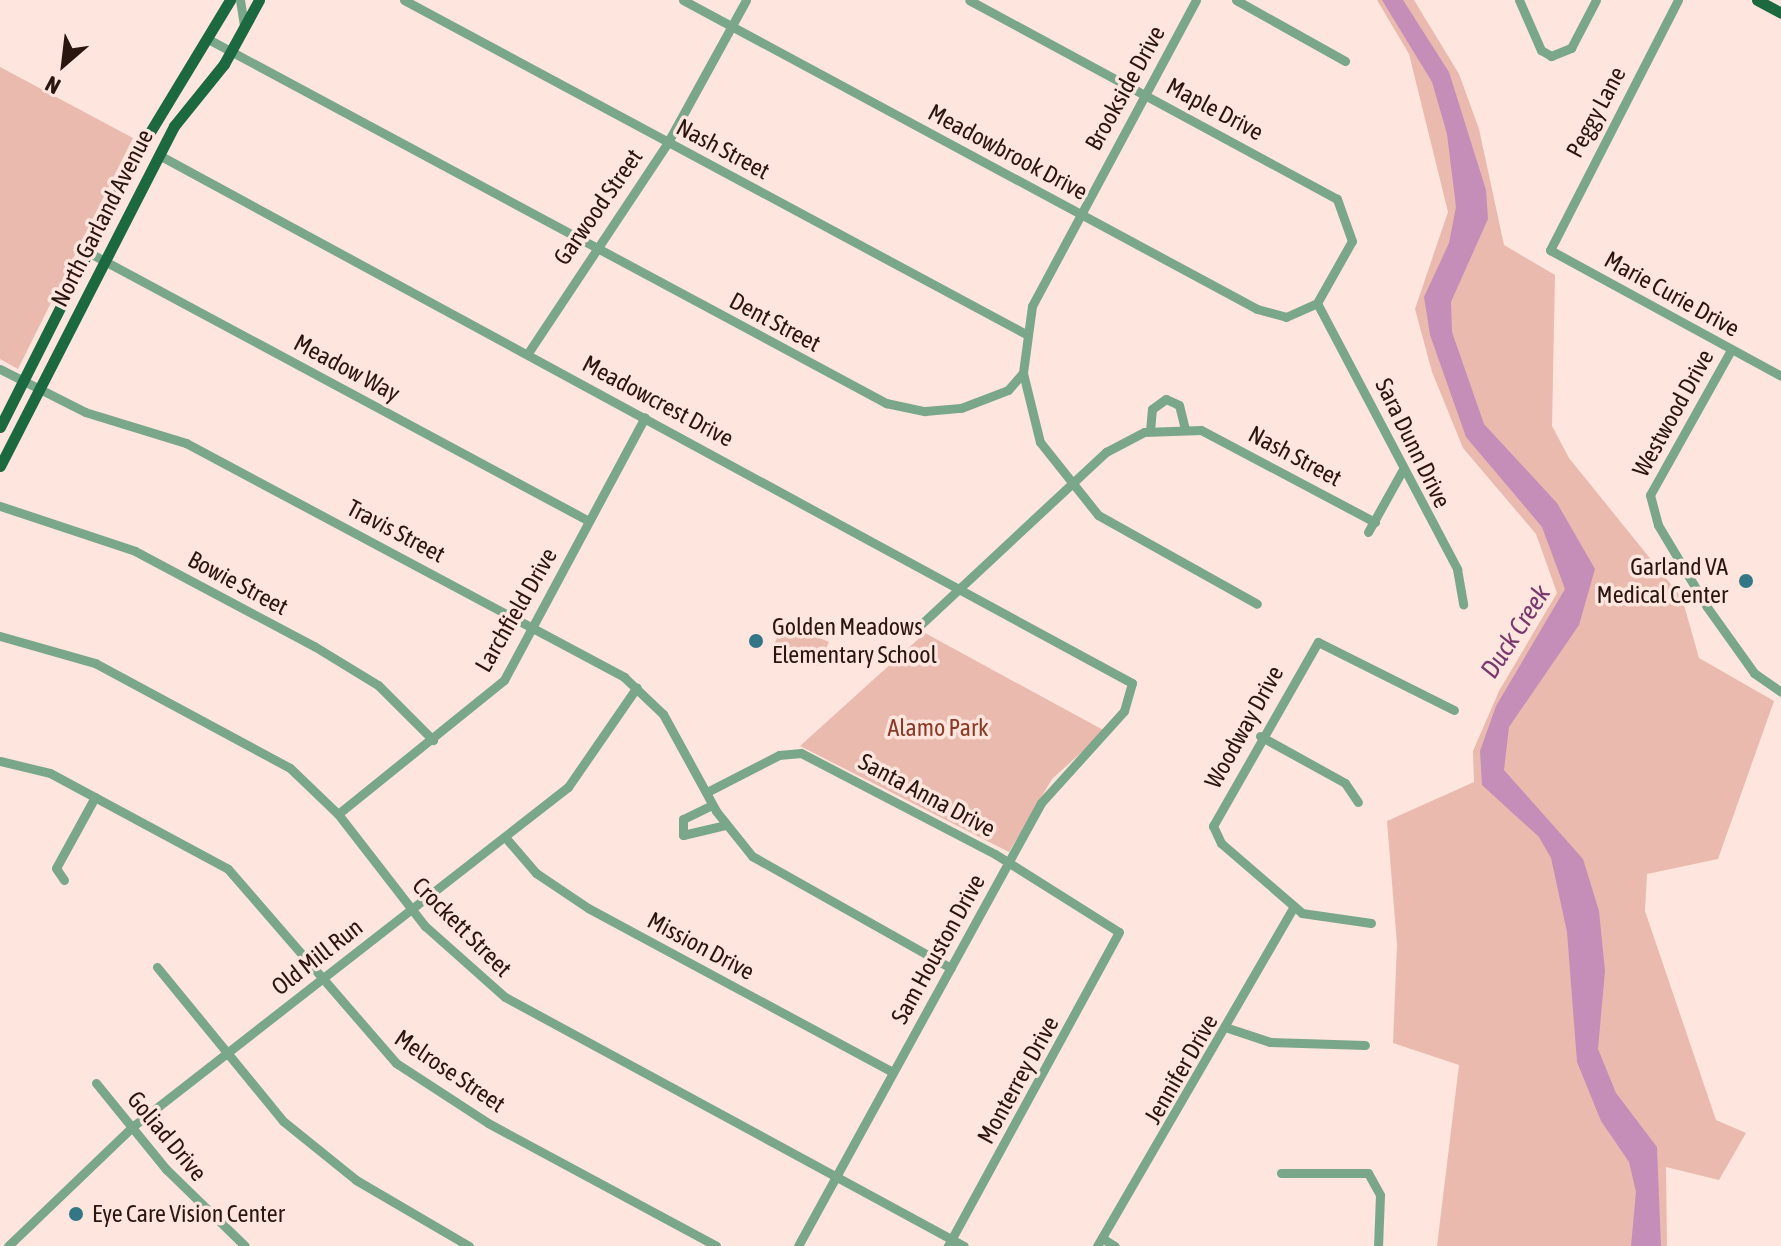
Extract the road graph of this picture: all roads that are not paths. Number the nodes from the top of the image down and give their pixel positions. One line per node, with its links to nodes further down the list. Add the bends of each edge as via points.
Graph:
1 (230, 0): 17 (main road, North Garland Avenue)
2 (240, 0): 16 (street)
3 (259, 0): 16 (main road, North Garland Avenue)
4 (404, 0): 22 (street, Nash Street)
5 (683, 0): 15 (street, Meadowbrook Drive)
6 (746, 0): 15 (street, Garwood Street)
7 (969, 0): 20 (street, Maple Drive)
8 (1196, 0): 20 (street, Brookside Drive)
9 (1236, 0): 19 (street)
10 (1519, 0): 11 (street, via 1541,50 1551,56 1571,48)
11 (1596, 0)
12 (1678, 0): 25 (street, Peggy Lane)
13 (1757, 0): 14 (main road)
14 (1781, 13)
15 (732, 26): 22 (street, Garwood Street); 24 (street, Meadowbrook Drive)
16 (244, 29): 18 (main road, North Garland Avenue)
17 (208, 39): 18 (street, Dent Street); 21 (main road, North Garland Avenue)
18 (231, 53): 23 (main road, North Garland Avenue); 26 (street, Dent Street)
19 (1345, 61)
20 (1145, 94): 24 (street, Brookside Drive); 29 (street, Maple Drive, via 1337,199 1352,241)
21 (144, 141): 23 (main road); 27 (main road, North Garland Avenue)
22 (668, 142): 26 (street, Garwood Street); 30 (street, Nash Street)
23 (159, 155): 28 (main road, North Garland Avenue); 32 (street, Meadowcrest Drive)
24 (1079, 212): 29 (street, Meadowbrook Drive, via 1270,315 1286,317); 30 (street, Brookside Drive)
25 (1549, 242): 31 (street, Marie Curie Drive, via 1550,250)
26 (593, 248): 32 (street, Garwood Street); 34 (street, Dent Street, via 886,403 925,411 961,408 1008,390)
27 (86, 251): 28 (street, Meadow Way); 36 (main road, North Garland Avenue)
28 (104, 261): 37 (main road, North Garland Avenue); 46 (street, Meadow Way)
29 (1317, 303): 43 (street, Sara Dunn Drive)
30 (1024, 333): 34 (street, Brookside Drive)
31 (1731, 350): 35 (street, Marie Curie Drive); 57 (street, Westwood Drive, via 1650,495 1658,525 1707,607 1754,673)
32 (528, 353): 38 (street, Meadowcrest Drive)
33 (0, 369): 36 (street, Travis Street)
34 (1023, 373): 44 (street, via 1040,442)
35 (1781, 376)
36 (22, 381): 37 (street, Travis Street); 39 (main road, North Garland Avenue)
37 (39, 390): 42 (main road, North Garland Avenue); 52 (street, Travis Street, via 186,443)
38 (645, 417): 46 (street, Larchfield Drive); 49 (street, Meadowcrest Drive)
39 (0, 427)
40 (1185, 429): 41 (street, Nash Street); 41 (street, via 1179,405 1166,399 1152,409); 47 (street, Nash Street, via 1252,454)
41 (1150, 431): 44 (street, Nash Street, via 1106,452)
42 (0, 466)
43 (1402, 471): 47 (street); 51 (street, Sara Dunn Drive, via 1457,569)
44 (1070, 486): 49 (street); 50 (street, via 1117,528)
45 (0, 506): 60 (street, Bowie Street, via 135,551 314,646 378,685)
46 (589, 521): 52 (street, Larchfield Drive)
47 (1375, 522): 48 (street)
48 (1368, 532)
49 (962, 587): 53 (street); 56 (street, Meadowcrest Drive, via 1108,664)
50 (1257, 604)
51 (1463, 604)
52 (532, 627): 55 (street, Travis Street); 60 (street, Larchfield Drive, via 504,680)
53 (916, 629)
54 (0, 636): 66 (street, Crockett Street, via 95,663 290,768)
55 (637, 687): 62 (street, Travis Street, via 663,714); 68 (street, Old Mill Run, via 586,767)
56 (1134, 688): 69 (street, Sam Houston Drive, via 1102,741 1041,803)
57 (1781, 692)
58 (1454, 710): 59 (street, Woodway Drive, via 1318,642)
59 (1260, 736): 64 (street, via 1345,783); 71 (street, Woodway Drive, via 1214,835)
60 (433, 740): 66 (street, Larchfield Drive)
61 (0, 761): 63 (street, Melrose Street, via 50,773)
62 (707, 792): 65 (street, Travis Street); 69 (street, Santa Anna Drive, via 779,755 801,753)
63 (95, 797): 70 (street, via 56,868); 77 (street, Melrose Street, via 228,869)
64 (1358, 802)
65 (712, 805): 67 (street, Travis Street); 67 (street, via 683,819 683,835)
66 (338, 814): 72 (street, Crockett Street)
67 (725, 825): 76 (street, Travis Street, via 780,875)
68 (505, 837): 72 (street, Old Mill Run); 81 (street, Mission Drive, via 536,873 588,908)
69 (1008, 863): 74 (street, Santa Anna Drive); 76 (street, Sam Houston Drive)
70 (64, 880)
71 (1293, 908): 73 (street, via 1334,923); 78 (street, Jennifer Drive)
72 (411, 910): 77 (street, Old Mill Run); 85 (street, Crockett Street, via 505,997)
73 (1371, 923)
74 (1119, 932): 87 (street, Monterrey Drive)
75 (157, 967): 80 (street)
76 (951, 968): 81 (street, Sam Houston Drive)
77 (319, 981): 80 (street, Old Mill Run); 91 (street, Melrose Street, via 370,1040 432,1089)
78 (1228, 1028): 79 (street, via 1270,1042); 86 (street, Jennifer Drive)
79 (1365, 1045)
80 (225, 1053): 83 (street, Old Mill Run); 90 (street, via 283,1121 356,1180)
81 (893, 1072): 85 (street, Sam Houston Drive)
82 (96, 1083): 83 (street, Goliad Drive)
83 (132, 1127): 88 (street, Old Mill Run); 89 (street, Goliad Drive)
84 (1281, 1173): 95 (street, via 1368,1173 1380,1195)
85 (836, 1176): 87 (street, Crockett Street); 92 (street, Sam Houston Drive)
86 (1100, 1242): 94 (street)
87 (950, 1243): 93 (street, Crockett Street)
88 (8, 1246)
89 (245, 1246)
90 (469, 1246)
91 (716, 1246)
92 (798, 1246)
93 (964, 1246)
94 (1115, 1246)
95 (1378, 1246)

